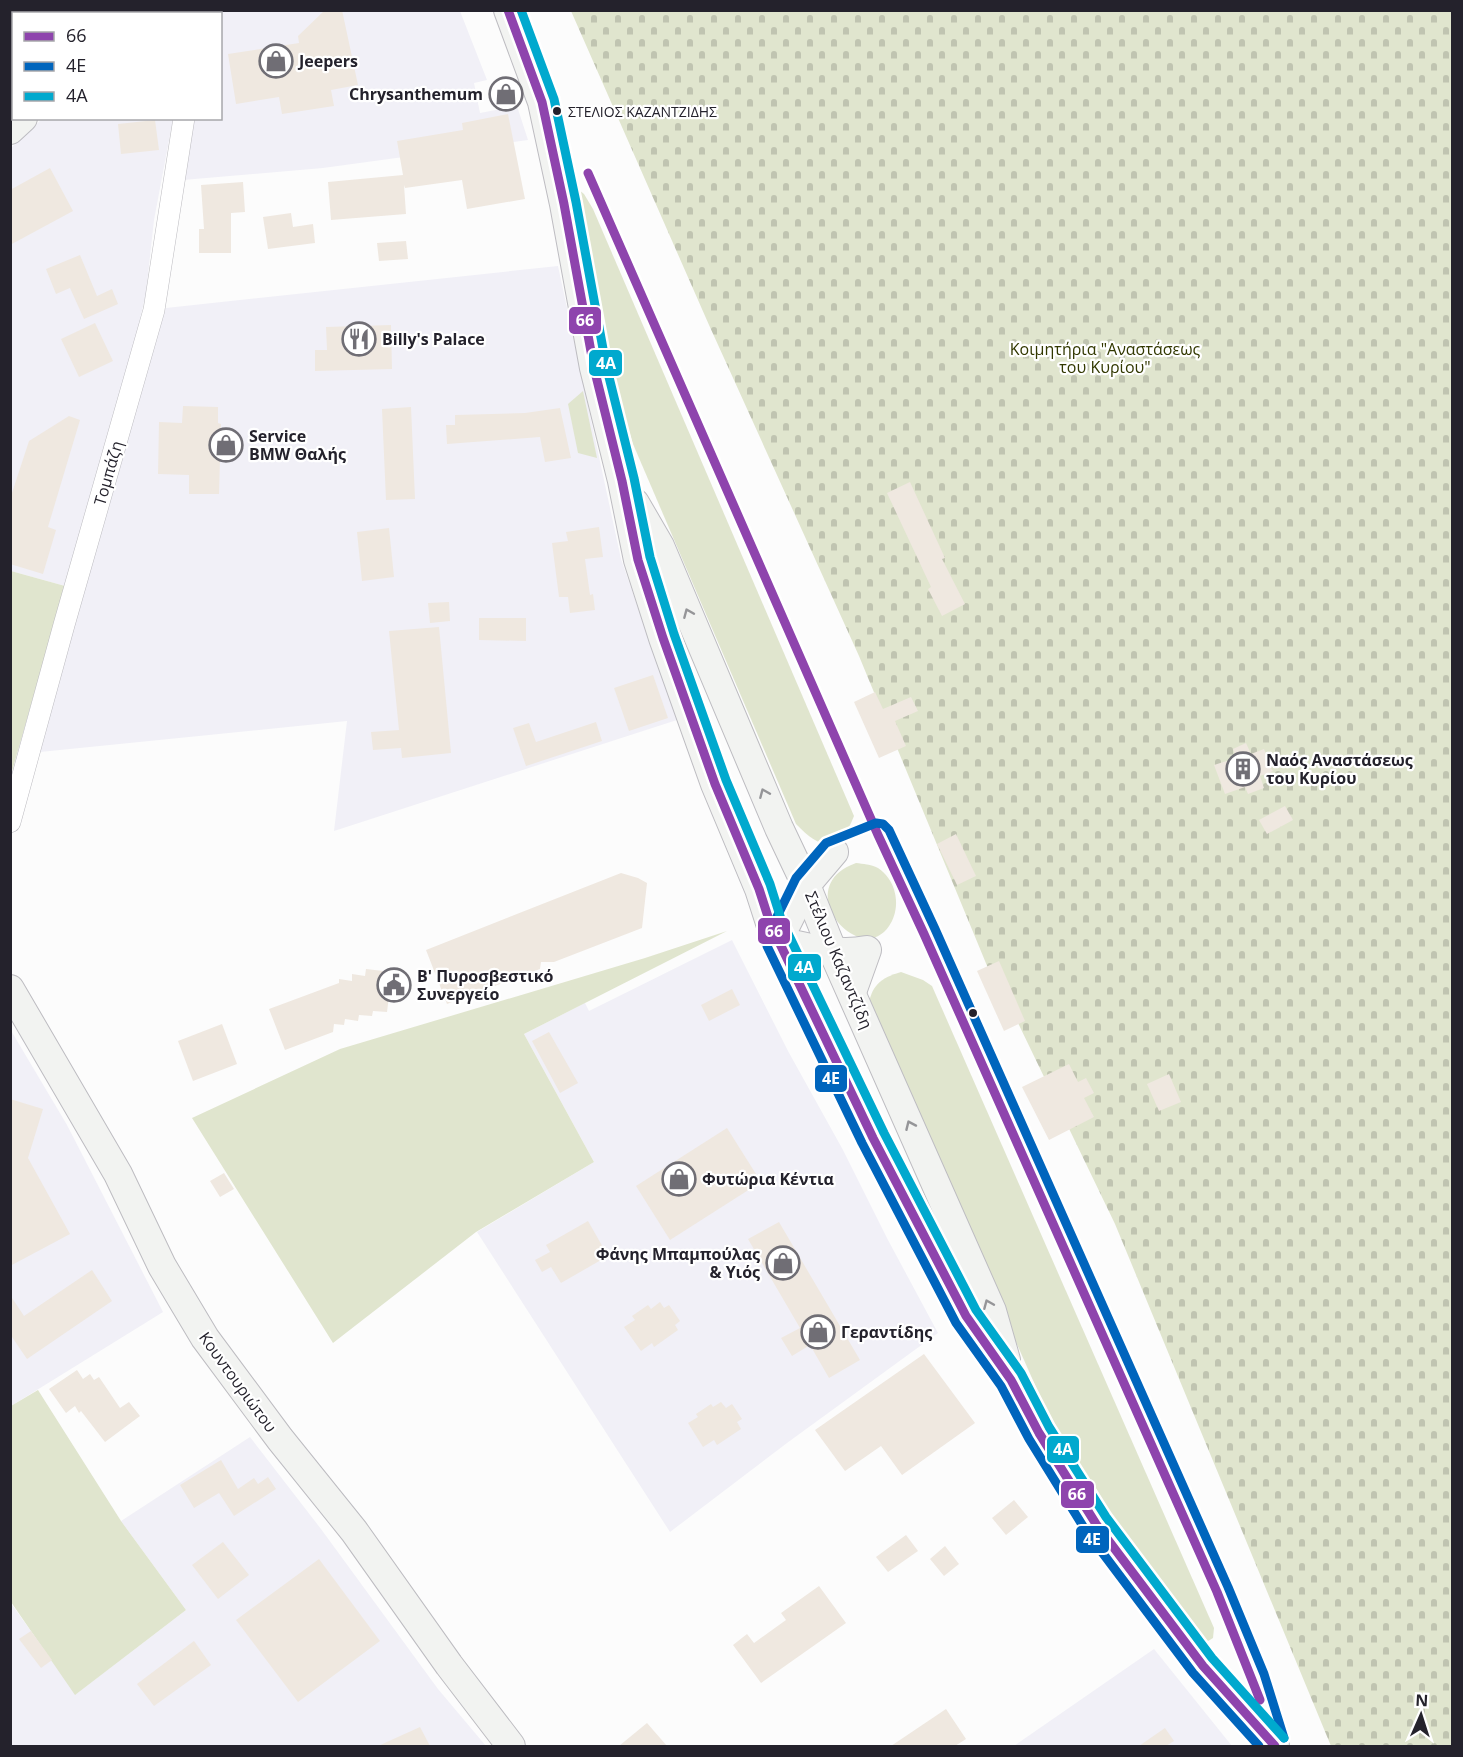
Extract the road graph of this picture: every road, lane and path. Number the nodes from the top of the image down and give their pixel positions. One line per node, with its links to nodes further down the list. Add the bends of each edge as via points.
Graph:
1 (508, 10): 3 (main road, Στέλιου Καζαντζίδη, via 542,102 594,368)
2 (184, 120): 4 (street, Τομπάζη, via 154,310)
3 (622, 481): 5 (main road, Στέλιου Καζαντζίδη, one-way to 3, via 660,546); 7 (main road, Στέλιου Καζαντζίδη, via 638,560 663,638 714,784)
4 (10, 822)
5 (779, 828): 6 (main road, Στέλιου Καζαντζίδη); 6 (main road, via 803,848 834,852)
6 (806, 885): 7 (main road); 8 (main road, Στέλιου Καζαντζίδη)
7 (778, 941): 8 (main road); 11 (main road, Στέλιου Καζαντζίδη, via 873,1138 966,1316)
8 (834, 952): 10 (main road, Στέλιου Καζαντζίδη); 10 (main road, via 867,950)
9 (10, 989): 12 (main road, Κουντουριώτου, via 118,1174 162,1266 205,1338 354,1531)
10 (852, 992): 11 (main road, Στέλιου Καζαντζίδη, one-way to 10, via 992,1311)
11 (1011, 1380): 13 (main road, Στέλιου Καζαντζίδη, via 1096,1524 1203,1666)
12 (511, 1746)
13 (1275, 1746)

